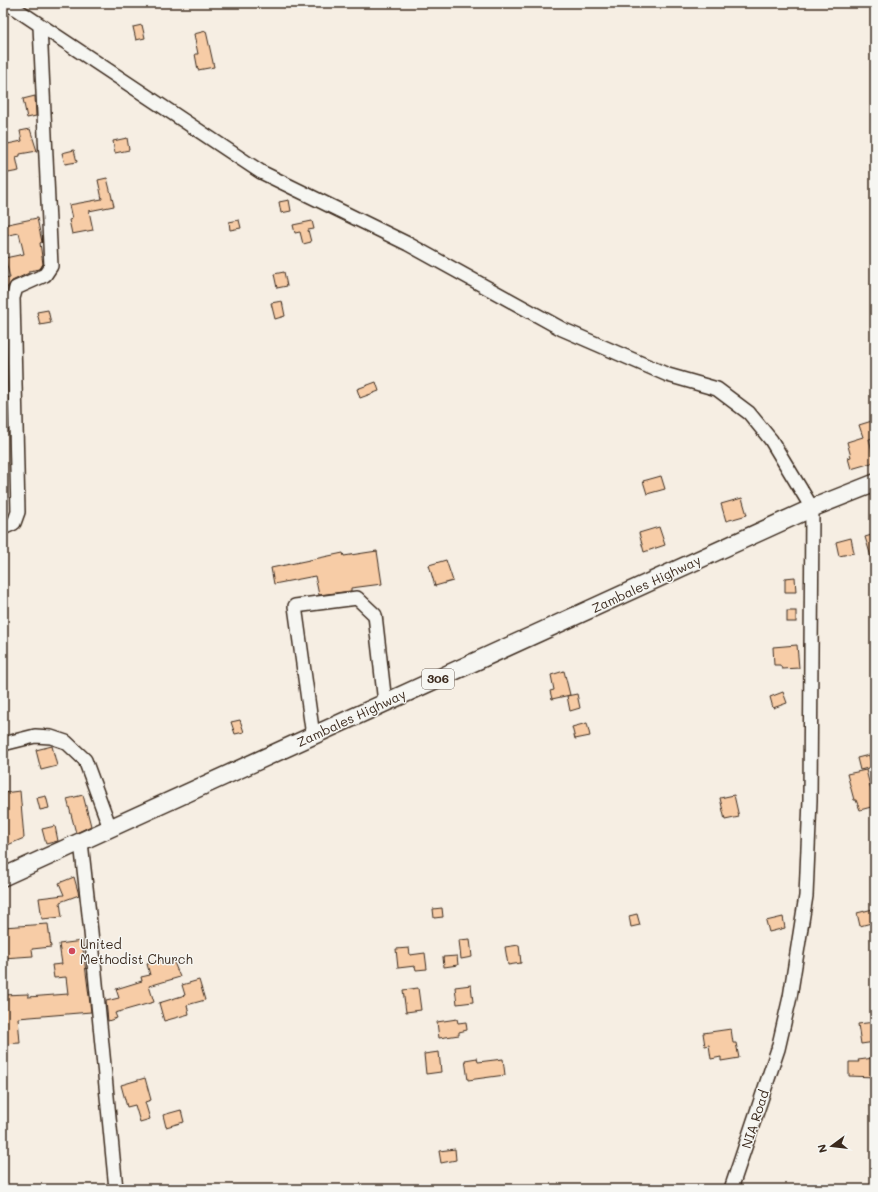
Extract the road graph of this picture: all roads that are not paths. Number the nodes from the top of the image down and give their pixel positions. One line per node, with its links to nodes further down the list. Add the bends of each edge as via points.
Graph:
1 (7, 3): 2 (street)
2 (40, 26): 4 (street, via 261,172 408,244 562,329 668,375 717,389 750,413 771,440); 5 (street, via 51,266 45,275 16,288 12,298 18,512 14,523)
3 (875, 483): 4 (main road, Zambales Highway / 306)
4 (812, 508): 6 (main road, Zambales Highway / 306); 13 (street, NIA Road, via 810,800 806,896 790,997 778,1049)
5 (3, 528)
6 (385, 703): 7 (main road, Zambales Highway / 306); 7 (street, via 375,615 357,598 295,606)
7 (314, 736): 9 (main road, Zambales Highway / 306)
8 (3, 744): 9 (street, via 35,736 51,737 66,742 85,760)
9 (110, 828): 10 (main road, Zambales Highway / 306)
10 (81, 842): 11 (main road, Zambales Highway / 306); 12 (street)
11 (3, 877)
12 (116, 1189)
13 (732, 1189)

